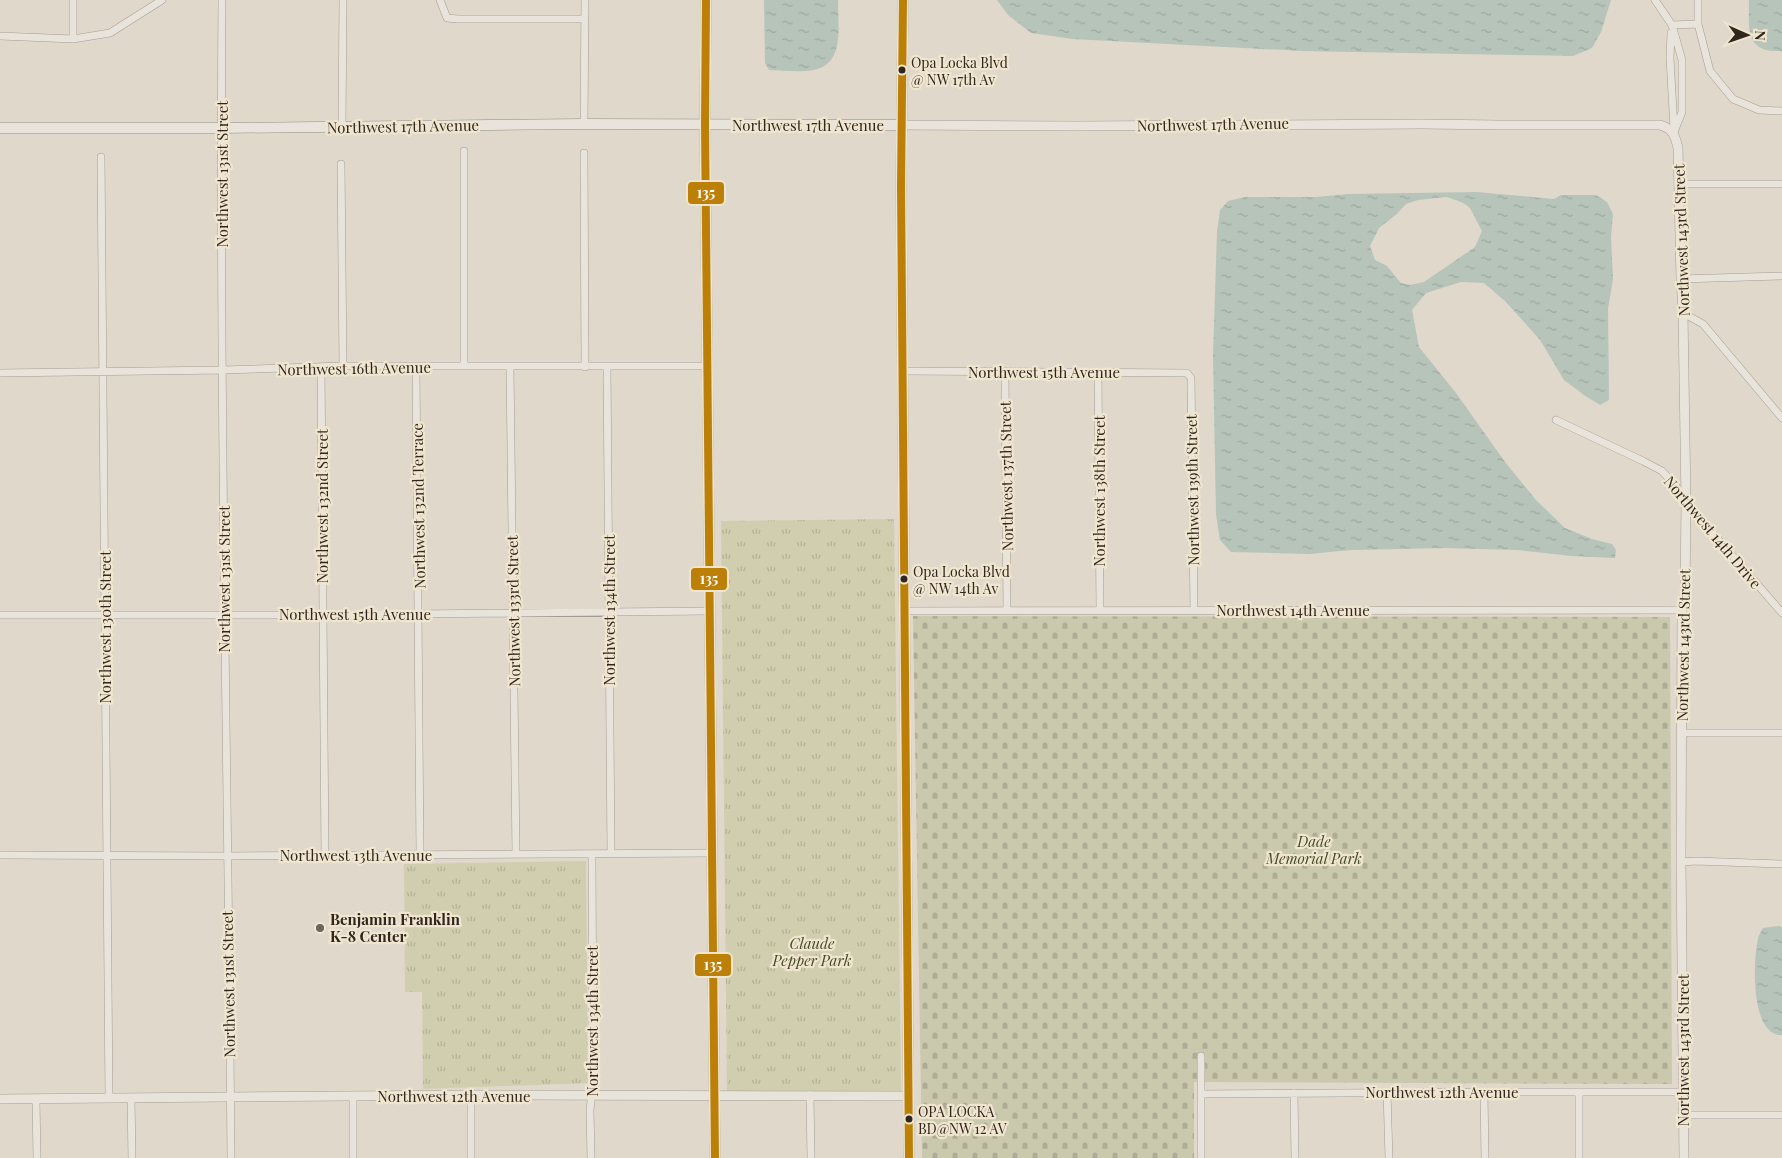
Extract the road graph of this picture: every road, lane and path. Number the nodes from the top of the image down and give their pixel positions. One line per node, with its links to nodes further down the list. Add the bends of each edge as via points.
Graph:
1 (73, 0): 15 (street)
2 (162, 0): 15 (street, via 110,33)
3 (222, 0): 22 (street, Northwest 131st Street)
4 (343, 0): 20 (street)
5 (440, 0): 11 (street, via 447,18)
6 (585, 0): 11 (street)
7 (706, 0): 18 (main road)
8 (903, 0): 19 (main road)
9 (1655, 0): 13 (street, Northwest 143rd Street)
10 (1698, 0): 12 (street)
11 (585, 19): 17 (street)
12 (1698, 24): 13 (street); 16 (street, via 1710,70 1733,99 1759,110)
13 (1672, 25): 23 (street, Northwest 143rd Street, via 1670,58); 23 (street, Northwest 143rd Street, via 1682,60 1682,112)
14 (0, 36): 15 (street)
15 (74, 38)
16 (1782, 110)
17 (584, 124): 18 (main road, Northwest 17th Avenue); 20 (main road, Northwest 17th Avenue)
18 (705, 124): 19 (main road, Northwest 17th Avenue); 35 (main road)
19 (901, 125): 23 (street, Northwest 17th Avenue, via 1660,125); 42 (main road)
20 (342, 127): 22 (main road, Northwest 17th Avenue)
21 (0, 128): 22 (main road, Northwest 17th Avenue)
22 (221, 128): 41 (street, Northwest 131st Street)
23 (1674, 132): 28 (street, Northwest 143rd Street, via 1678,148)
24 (464, 152): 34 (street)
25 (584, 153): 39 (street)
26 (101, 157): 45 (street, Northwest 130th Street)
27 (341, 164): 33 (street)
28 (1678, 184): 29 (street); 31 (street, Northwest 143rd Street)
29 (1782, 184)
30 (1782, 276): 31 (street)
31 (1681, 279): 32 (street, Northwest 143rd Street)
32 (1683, 314): 48 (street, via 1704,324); 50 (street, Northwest 143rd Street)
33 (343, 366): 36 (street, Northwest 16th Avenue); 37 (street, Northwest 16th Avenue)
34 (464, 366): 37 (street, Northwest 16th Avenue); 38 (street, Northwest 16th Avenue)
35 (708, 366): 40 (street, Northwest 16th Avenue); 51 (main road)
36 (321, 367): 41 (street, Northwest 16th Avenue); 64 (street, Northwest 132nd Street)
37 (416, 367): 59 (street, Northwest 132nd Terrace)
38 (510, 367): 39 (street, Northwest 16th Avenue); 58 (street, Northwest 133rd Street)
39 (585, 367): 40 (street, Northwest 16th Avenue)
40 (607, 367): 55 (street, Northwest 134th Street)
41 (222, 370): 45 (street, Northwest 16th Avenue); 61 (street, Northwest 131st Street)
42 (902, 371): 43 (street, Northwest 15th Avenue); 56 (main road)
43 (1005, 372): 44 (street, Northwest 15th Avenue); 57 (street, Northwest 137th Street)
44 (1098, 372): 46 (street, Northwest 15th Avenue); 52 (street, Northwest 138th Street)
45 (102, 373): 47 (street, Northwest 16th Avenue); 63 (street, Northwest 130th Street)
46 (1187, 373): 53 (street, Northwest 139th Street, via 1191,378)
47 (0, 374)
48 (1782, 418)
49 (1556, 420): 50 (street, Northwest 14th Drive, via 1662,471)
50 (1686, 502): 54 (street, Northwest 143rd Street); 60 (street, Northwest 14th Drive)
51 (710, 610): 55 (street, Northwest 15th Avenue); 67 (main road)
52 (1100, 610): 53 (street, Northwest 14th Avenue); 57 (street, Northwest 14th Avenue)
53 (1194, 610): 54 (street, Northwest 14th Avenue)
54 (1682, 610): 65 (street, Northwest 143rd Street)
55 (609, 611): 58 (street, Northwest 15th Avenue); 70 (street, Northwest 134th Street)
56 (904, 611): 57 (street, Northwest 14th Avenue); 89 (main road)
57 (1007, 611)
58 (513, 612): 59 (street, Northwest 15th Avenue); 68 (street, Northwest 133rd Street)
59 (419, 613): 64 (street, Northwest 15th Avenue); 74 (street, Northwest 132nd Terrace)
60 (1782, 613)
61 (225, 614): 63 (street, Northwest 15th Avenue); 64 (street, Northwest 15th Avenue); 75 (street, Northwest 131st Street)
62 (0, 615): 63 (street, Northwest 15th Avenue)
63 (105, 615): 72 (street, Northwest 130th Street)
64 (323, 615): 73 (street, Northwest 132nd Street)
65 (1681, 733): 66 (street); 76 (street, Northwest 143rd Street)
66 (1782, 733)
67 (712, 853): 70 (street, Northwest 13th Avenue); 88 (main road)
68 (516, 854): 69 (street, Northwest 13th Avenue); 74 (street, Northwest 13th Avenue)
69 (592, 854): 70 (street, Northwest 13th Avenue); 86 (street, Northwest 134th Street)
70 (611, 854)
71 (0, 855): 72 (street, Northwest 13th Avenue)
72 (106, 855): 75 (street, Northwest 13th Avenue); 91 (street, Northwest 130th Street)
73 (325, 855): 74 (street, Northwest 13th Avenue); 75 (street, Northwest 13th Avenue)
74 (420, 855)
75 (226, 856): 93 (street, Northwest 131st Street)
76 (1681, 862): 77 (street); 82 (street, Northwest 143rd Street)
77 (1782, 864)
78 (1201, 1056): 84 (street)
79 (1387, 1092): 80 (street, Northwest 12th Avenue); 83 (street, Northwest 12th Avenue); 109 (street)
80 (1484, 1092): 81 (street, Northwest 12th Avenue); 110 (street)
81 (1579, 1092): 82 (street, Northwest 12th Avenue); 111 (street)
82 (1684, 1092): 96 (street, Northwest 143rd Street)
83 (1294, 1093): 84 (street, Northwest 12th Avenue); 108 (street)
84 (1201, 1094): 107 (street)
85 (470, 1095): 86 (street, Northwest 12th Avenue); 90 (street, Northwest 12th Avenue); 102 (street)
86 (592, 1095): 88 (street, Northwest 12th Avenue); 103 (street, Northwest 134th Street)
87 (810, 1095): 88 (street, Northwest 12th Avenue); 89 (street, Northwest 12th Avenue); 105 (street)
88 (714, 1096): 104 (main road)
89 (908, 1096): 106 (main road)
90 (353, 1097): 93 (street, Northwest 12th Avenue); 101 (street)
91 (109, 1098): 92 (street, Northwest 12th Avenue); 95 (street, Northwest 12th Avenue)
92 (131, 1098): 93 (street, Northwest 12th Avenue); 99 (street)
93 (230, 1098): 100 (street, Northwest 131st Street)
94 (0, 1099): 95 (street, Northwest 12th Avenue)
95 (36, 1099): 98 (street)
96 (1683, 1115): 97 (street); 112 (street, Northwest 143rd Street)
97 (1782, 1115)
98 (37, 1158)
99 (132, 1158)
100 (230, 1158)
101 (353, 1158)
102 (471, 1158)
103 (591, 1158)
104 (715, 1158)
105 (811, 1158)
106 (909, 1158)
107 (1201, 1158)
108 (1295, 1158)
109 (1389, 1158)
110 (1484, 1158)
111 (1579, 1158)
112 (1684, 1158)

